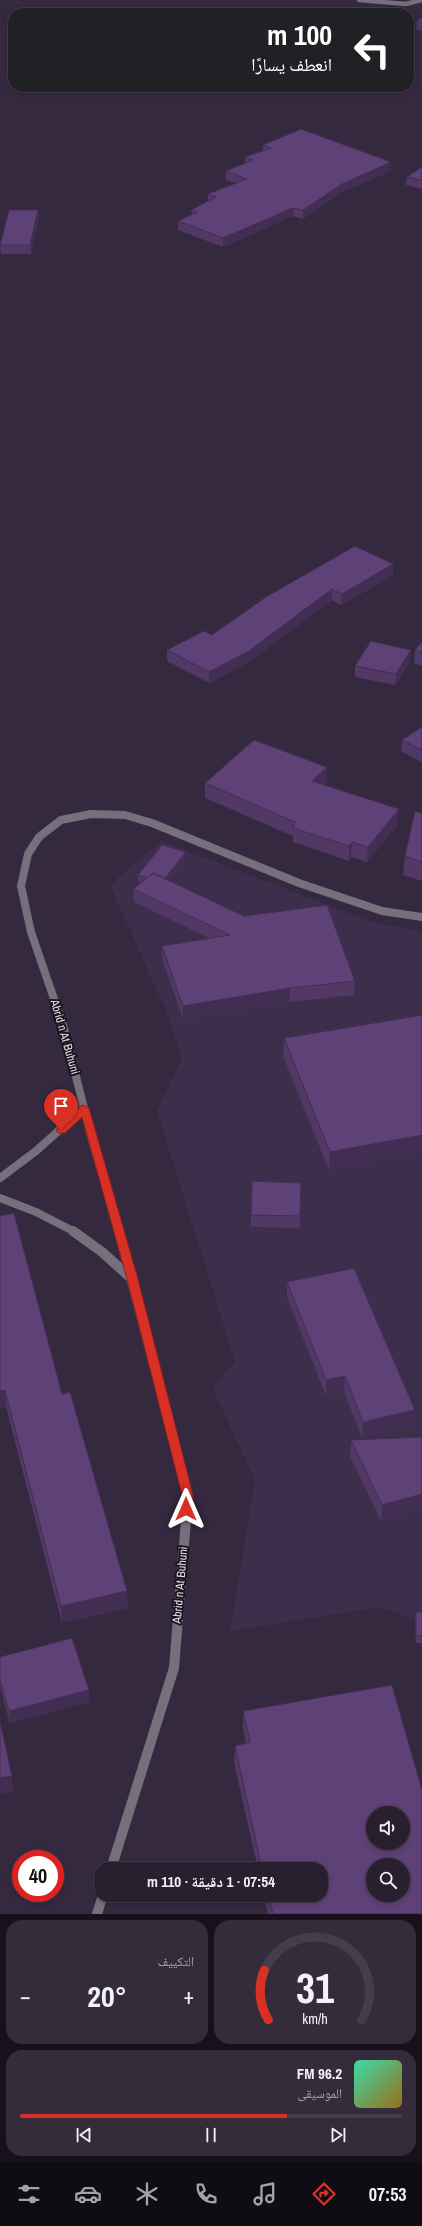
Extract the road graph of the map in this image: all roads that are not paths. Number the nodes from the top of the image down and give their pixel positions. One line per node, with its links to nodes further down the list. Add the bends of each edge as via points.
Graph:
1 (359, 0): 2 (street, via 406,4)
2 (421, 0)
3 (422, 917): 4 (street, Abrid n At Buhuni, via 382,911 298,883 152,823 125,815 91,814 61,820 39,838 28,854 21,886 32,932 63,1025)
4 (84, 1108): 5 (street, via 36,1151); 7 (street, Abrid n At Buhuni)
5 (0, 1178)
6 (0, 1198): 7 (street, via 49,1218 84,1238 115,1261)
7 (132, 1279): 8 (street, Abrid n At Buhuni, via 188,1495 174,1668)
8 (113, 1862)
9 (100, 1902): 10 (street)
10 (96, 1914)

